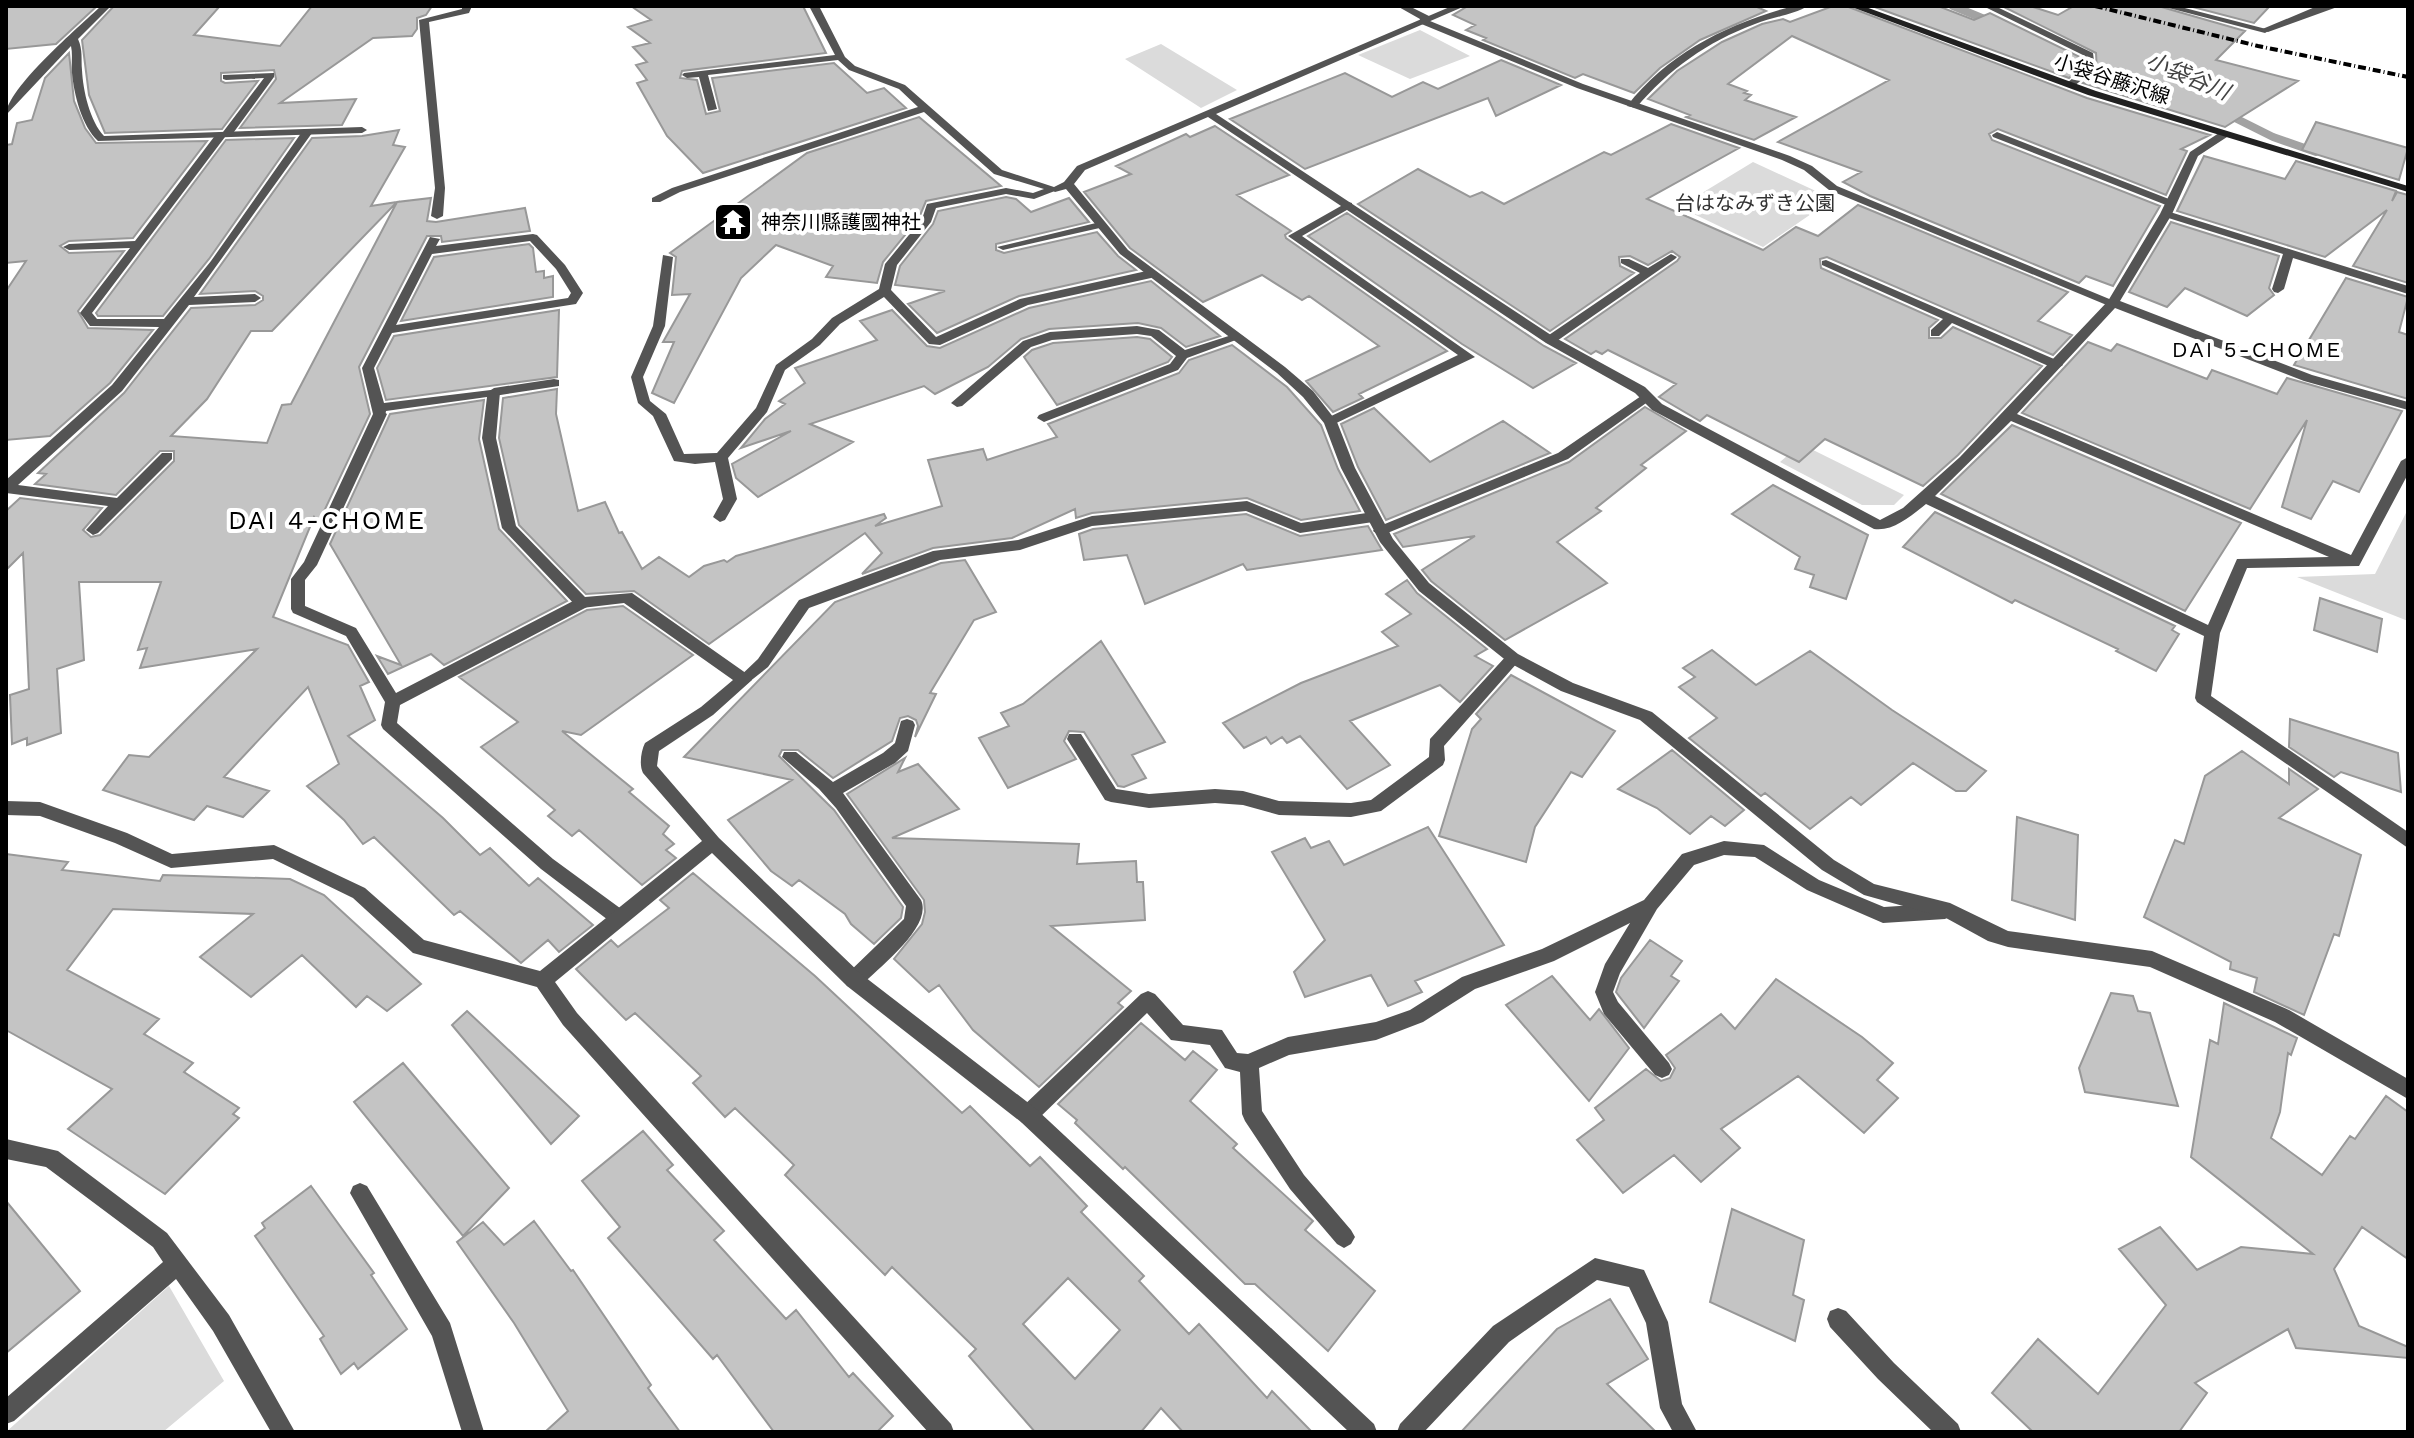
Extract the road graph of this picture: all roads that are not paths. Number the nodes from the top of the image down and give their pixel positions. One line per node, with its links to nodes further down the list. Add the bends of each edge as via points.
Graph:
1 (106, 6): 12 (street)
2 (467, 6): 33 (street, via 466,11 424,20 440,188)
3 (814, 6): 13 (street)
4 (1402, 6): 11 (street)
5 (1460, 6): 11 (street)
6 (1803, 6): 18 (street, via 1701,44 1651,80)
7 (1854, 6): 17 (main road, 小袋谷藤沢線)
8 (1988, 6): 17 (street, via 2090,55 2090,69)
9 (2166, 6): 10 (street, via 2265,30)
10 (2335, 6)
11 (1425, 20): 18 (street); 22 (street)
12 (72, 38): 21 (street); 25 (street, via 95,136)
13 (840, 57): 14 (street); 19 (street, via 852,68 902,87)
14 (703, 73): 15 (street); 20 (street)
15 (687, 75)
16 (226, 77): 25 (street, via 271,75)
17 (2070, 85): 27 (main road, 小袋谷藤沢線)
18 (1632, 106): 54 (street, via 1786,158 1833,188)
19 (925, 108): 28 (street, via 998,172); 30 (street)
20 (712, 109)
21 (6, 112)
22 (1208, 113): 28 (street, via 1081,168); 31 (street)
23 (362, 130): 24 (street)
24 (308, 131): 25 (street); 53 (street)
25 (224, 134): 36 (street)
26 (1997, 135): 32 (street)
27 (2223, 135): 29 (main road, 小袋谷藤沢線); 32 (street, via 2194,154)
28 (1062, 187): 34 (street); 50 (street, via 1034,196 1006,191 931,206 927,220 891,264)
29 (2408, 189)
30 (656, 200)
31 (1348, 205): 60 (street); 71 (street, via 1294,236 1469,357)
32 (2168, 208): 40 (street); 54 (street)
33 (437, 216)
34 (1100, 225): 38 (street); 46 (street)
35 (434, 239): 39 (street)
36 (138, 244): 37 (street); 56 (street, via 86,313 94,323)
37 (69, 247)
38 (1003, 247)
39 (426, 251): 57 (street); 57 (street, via 533,237 577,293 572,301)
40 (2289, 253): 48 (street); 49 (street)
41 (667, 257): 73 (street, via 659,326 637,377 644,403 659,414 679,458)
42 (1671, 257): 45 (street)
43 (1625, 261): 45 (street)
44 (1826, 263): 47 (street)
45 (1647, 272): 60 (street)
46 (1151, 274): 50 (street, via 1024,302 940,341 933,341); 59 (street)
47 (1860, 278): 51 (street); 55 (street)
48 (2278, 289)
49 (2408, 290)
50 (885, 291): 73 (street, via 836,321 780,368 762,409)
51 (1843, 291)
52 (255, 298): 53 (street)
53 (187, 301): 56 (street)
54 (2113, 303): 62 (street); 67 (street, via 2308,378)
55 (1951, 318): 58 (street); 62 (street)
56 (170, 323): 75 (street, via 117,388)
57 (388, 330): 68 (street, via 368,368)
58 (1935, 333)
59 (1238, 337): 61 (street); 71 (street, via 1308,394)
60 (1550, 340): 65 (street, via 1640,390)
61 (1183, 355): 66 (street, via 1155,333 1137,330 1050,336 1027,344); 70 (street, via 1174,367)
62 (2057, 365): 69 (street)
63 (554, 383): 64 (street)
64 (494, 392): 68 (street); 82 (street, via 489,438 509,528)
65 (1644, 398): 76 (street, via 1879,526 1889,526); 79 (street, via 1563,456)
66 (957, 403)
67 (2408, 406)
68 (380, 411): 86 (street, via 310,565 298,579 298,609 351,632)
69 (2009, 415): 76 (street); 81 (street)
70 (1044, 418)
71 (1330, 422): 79 (street)
72 (167, 456): 77 (street)
73 (721, 457): 78 (street, via 730,499)
74 (2408, 461): 81 (street)
75 (6, 488): 77 (street)
76 (1924, 497): 83 (street)
77 (119, 503): 80 (street)
78 (720, 517)
79 (1377, 524): 84 (street, via 1424,587); 85 (street, via 1300,528 1247,506 1092,521 1020,545 938,555 804,604 763,663)
80 (93, 530)
81 (2354, 562): 83 (street, via 2242,563)
82 (582, 603): 85 (street, via 627,597); 86 (street)
83 (2212, 633): 92 (street, via 2203,698)
84 (1513, 658): 88 (street, via 1436,744 1437,760 1375,806 1279,808 1243,798 1149,801 1111,795); 95 (street, via 1567,687 1646,716 1828,865 1870,890)
85 (744, 680): 93 (street, via 651,748 649,768)
86 (393, 702): 96 (street, via 389,725 547,864)
87 (907, 725): 90 (street, via 902,746 889,758)
88 (1075, 739)
89 (790, 757): 90 (street)
90 (831, 791): 98 (street, via 915,905 912,923)
91 (6, 808): 97 (street, via 40,809 171,861 274,852 359,893 419,947)
92 (2408, 841)
93 (713, 843): 96 (street); 98 (street)
94 (1650, 905): 95 (street, via 1688,859 1724,848 1758,850 1813,885 1883,915); 99 (street, via 1548,955 1469,983 1416,1016 1376,1031 1288,1046); 100 (street, via 1604,992 1611,1008)
95 (1950, 911): 101 (street, via 2008,939 2152,959 2282,1016)
96 (618, 917): 97 (street)
97 (543, 980): 111 (street, via 570,1019)
98 (854, 980): 102 (street)
99 (1249, 1063): 102 (street, via 1232,1062 1215,1036 1178,1034 1148,1000); 105 (street, via 1252,1114 1297,1182)
100 (1662, 1069)
101 (2408, 1090)
102 (1028, 1115): 112 (street)
103 (6, 1149): 106 (street, via 51,1158 160,1240)
104 (360, 1193): 110 (street, via 442,1331)
105 (1344, 1237)
106 (178, 1263): 108 (street); 109 (street, via 221,1323)
107 (1838, 1319): 115 (street)
108 (6, 1413)
109 (284, 1432)
110 (473, 1432)
111 (943, 1432)
112 (1366, 1432)
113 (1408, 1432): 114 (street, via 1501,1334 1595,1269 1636,1278 1657,1322 1671,1408)
114 (1686, 1432)
115 (1950, 1432)

